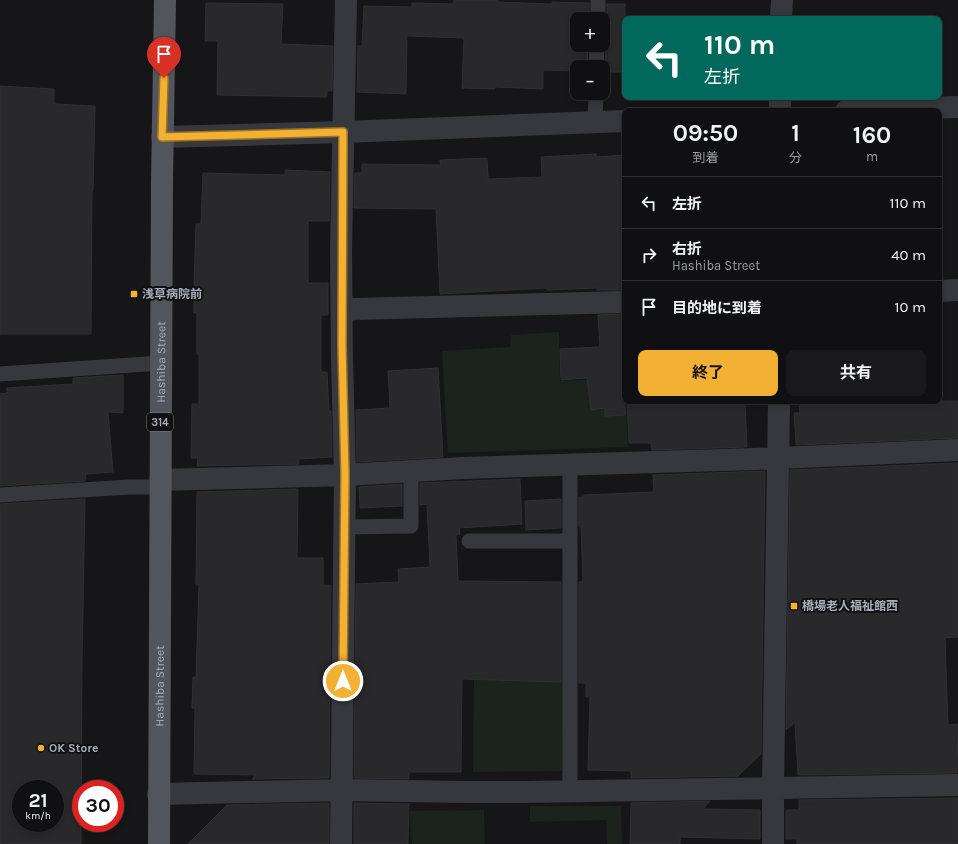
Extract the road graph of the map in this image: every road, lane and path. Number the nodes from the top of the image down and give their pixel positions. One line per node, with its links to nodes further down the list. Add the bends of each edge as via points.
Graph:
1 (165, 0): 13 (main road, Hashiba Street / 314)
2 (346, 0): 12 (street)
3 (598, 0): 5 (lane)
4 (782, 0): 6 (street)
5 (598, 12)
6 (781, 16)
7 (596, 100): 11 (lane)
8 (958, 107): 9 (street)
9 (930, 108)
10 (622, 121): 11 (street)
11 (595, 123): 12 (street)
12 (343, 132): 13 (street); 17 (street)
13 (162, 137): 18 (main road, Hashiba Street / 314)
14 (958, 290): 15 (street)
15 (942, 291)
16 (622, 302): 17 (street, via 353,309 345,312)
17 (342, 317): 25 (street)
18 (161, 363): 19 (lane); 26 (main road, Hashiba Street / 314)
19 (0, 374)
20 (779, 404): 22 (street)
21 (958, 450): 22 (street)
22 (778, 458): 23 (street); 32 (street)
23 (570, 465): 24 (street); 30 (lane)
24 (411, 471): 25 (street); 28 (lane, via 411,526)
25 (345, 474): 26 (street); 28 (street)
26 (160, 483): 27 (lane); 35 (main road, Hashiba Street / 314)
27 (0, 495)
28 (344, 527): 33 (street)
29 (469, 541): 30 (lane)
30 (570, 541): 34 (lane)
31 (958, 785): 32 (street)
32 (773, 788): 34 (street); 38 (street)
33 (342, 790): 34 (street); 35 (street); 37 (street)
34 (570, 791)
35 (158, 794): 36 (main road, Hashiba Street / 314)
36 (159, 844)
37 (342, 844)
38 (773, 844)

